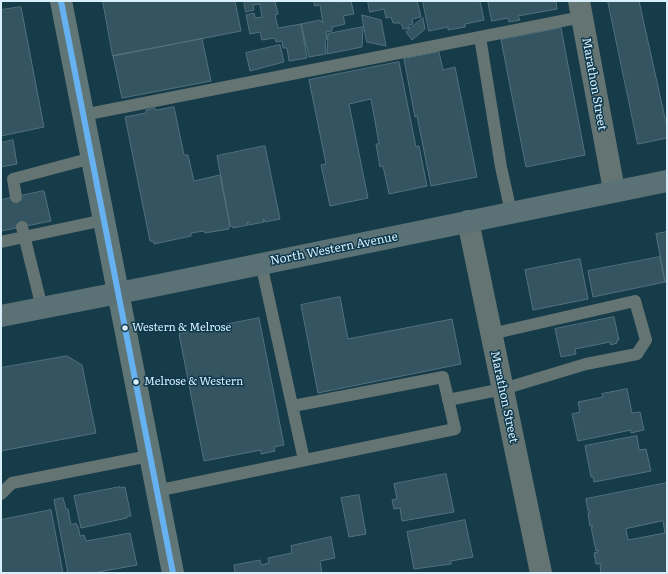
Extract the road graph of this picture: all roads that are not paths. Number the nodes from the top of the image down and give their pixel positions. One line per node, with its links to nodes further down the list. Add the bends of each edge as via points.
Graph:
1 (61, 1): 4 (main road)
2 (581, 9): 3 (lane); 7 (street, Marathon Street)
3 (480, 37): 4 (lane); 9 (lane)
4 (83, 115): 5 (main road)
5 (92, 158): 8 (lane, via 13,179); 10 (main road)
6 (667, 181): 7 (main road, North Western Avenue)
7 (614, 190): 9 (main road, North Western Avenue)
8 (16, 196)
9 (511, 212): 11 (main road, North Western Avenue)
10 (104, 220): 12 (lane); 15 (main road)
11 (468, 221): 14 (main road, North Western Avenue); 18 (street, Marathon Street)
12 (23, 232): 13 (lane); 16 (lane)
13 (1, 242)
14 (261, 263): 15 (main road, North Western Avenue); 21 (lane)
15 (118, 293): 16 (main road, North Western Avenue); 22 (main road)
16 (42, 308): 17 (main road, North Western Avenue)
17 (1, 316)
18 (491, 334): 19 (street, Marathon Street); 19 (lane, via 635,301 646,340 637,354 586,364)
19 (503, 389): 20 (lane); 27 (street, Marathon Street)
20 (448, 400): 21 (lane, via 443,377); 23 (lane, via 455,429)
21 (293, 406): 23 (lane)
22 (149, 456): 24 (main road); 25 (lane, via 12,482)
23 (304, 460): 24 (lane)
24 (156, 491): 26 (main road)
25 (1, 494)
26 (173, 573)
27 (541, 573)

